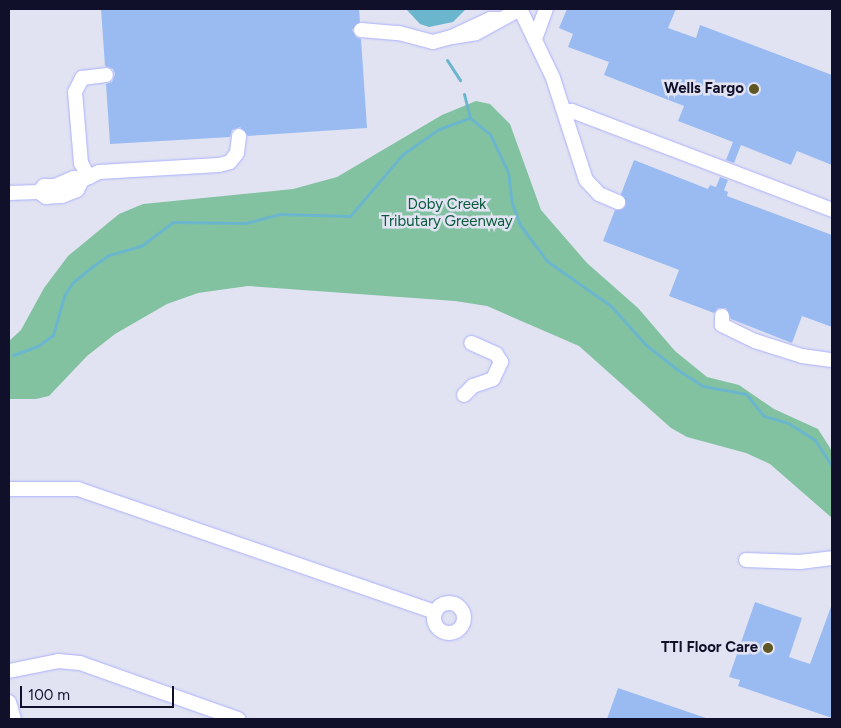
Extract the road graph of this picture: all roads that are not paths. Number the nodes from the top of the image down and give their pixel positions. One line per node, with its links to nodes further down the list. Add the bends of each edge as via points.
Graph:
1 (520, 9): 3 (street, via 498,19 490,19 452,38 432,42 399,33); 4 (street)
2 (546, 9): 4 (street)
3 (361, 30)
4 (535, 39): 6 (street)
5 (106, 75): 8 (street, via 82,78 75,92 81,163)
6 (564, 111): 10 (street, via 586,180 599,194); 11 (street, via 572,111)
7 (239, 136): 8 (street, via 238,153 230,162 99,172)
8 (86, 179): 9 (street, via 74,178 55,186 44,186 39,192)
9 (9, 193)
10 (618, 202)
11 (832, 210)
12 (722, 316): 14 (street, via 722,325 755,341 808,357)
13 (471, 343): 15 (street, via 496,354 501,362 493,379 473,386)
14 (832, 360)
15 (464, 395)
16 (9, 489): 19 (street, via 80,490)
17 (832, 558): 18 (street, via 800,562)
18 (746, 560)
19 (435, 612)
20 (9, 671): 23 (street, via 58,660 80,663)
21 (9, 702): 22 (street)
22 (14, 719)
23 (238, 719)

